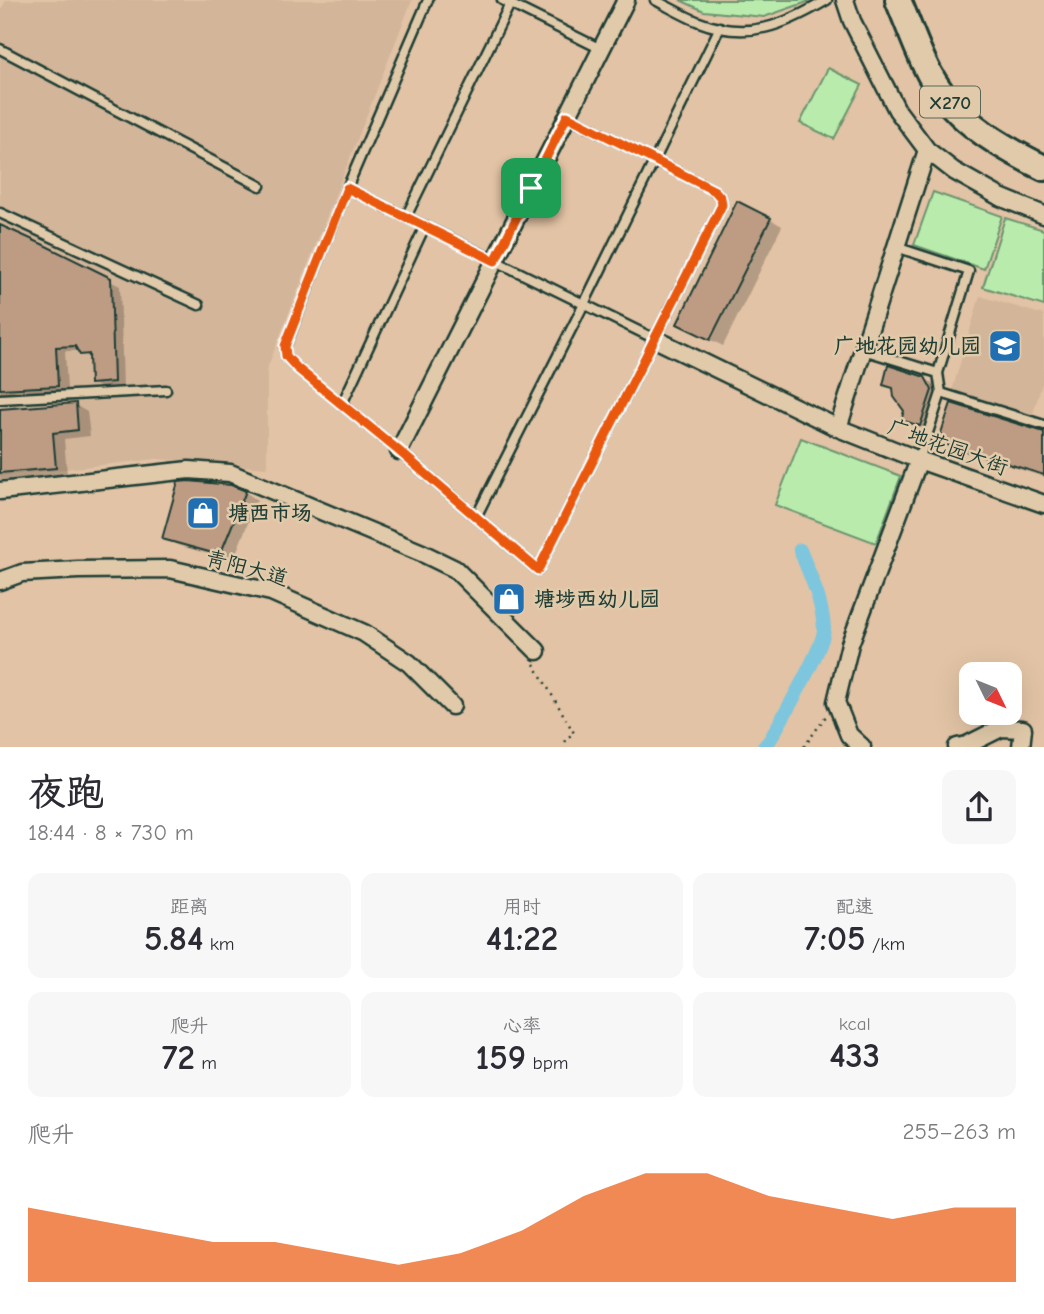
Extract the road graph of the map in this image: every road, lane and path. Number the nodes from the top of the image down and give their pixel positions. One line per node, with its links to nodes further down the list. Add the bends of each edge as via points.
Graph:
1 (428, 0): 18 (lane)
2 (626, 0): 11 (street)
3 (655, 0): 9 (lane)
4 (827, 0): 9 (lane, via 770,27 737,31)
5 (845, 0): 14 (street, via 897,110)
6 (898, 0): 12 (main road, X270, via 926,67)
7 (910, 0): 12 (main road, via 941,81)
8 (506, 2): 11 (lane); 21 (lane)
9 (720, 27): 15 (lane)
10 (0, 49): 17 (lane)
11 (601, 50): 13 (street)
12 (960, 113): 16 (main road, X270, via 997,144)
13 (567, 116): 15 (lane); 24 (street)
14 (927, 150): 20 (street, via 1000,197); 23 (street)
15 (655, 160): 25 (lane); 27 (lane, via 715,191 722,205)
16 (1044, 168)
17 (260, 186)
18 (347, 188): 21 (lane); 33 (lane, via 285,346 286,356 297,368)
19 (0, 213): 26 (lane)
20 (1044, 215)
21 (406, 217): 22 (lane)
22 (425, 226): 24 (lane); 33 (lane)
23 (896, 247): 28 (street); 29 (lane, via 969,271)
24 (495, 261): 25 (lane); 36 (street)
25 (584, 304): 27 (lane); 40 (lane)
26 (199, 305)
27 (654, 339): 35 (street, 广地花园大街); 40 (lane, via 538,570)
28 (863, 350): 29 (lane); 35 (street)
29 (938, 373): 31 (lane)
30 (166, 390): 32 (lane)
31 (941, 393): 34 (lane); 37 (lane)
32 (0, 399)
33 (342, 404): 36 (lane)
34 (1044, 425)
35 (838, 428): 37 (street, 广地花园大街)
36 (399, 451): 40 (lane)
37 (919, 460): 39 (street, 广地花园大街); 43 (street, via 850,644)
38 (0, 491): 42 (street, via 189,470 230,473 455,569)
39 (1044, 504)
40 (477, 517)
41 (0, 581): 44 (street, 青阳大道, via 22,573 170,569 271,592 364,633 410,663)
42 (537, 651): 45 (path, via 533,662 574,733)
43 (836, 702): 46 (path); 47 (street, via 849,735)
44 (452, 706)
45 (565, 747)
46 (804, 747)
47 (863, 747)
48 (957, 747): 49 (street, via 1001,728 1023,729)
49 (1021, 747)

